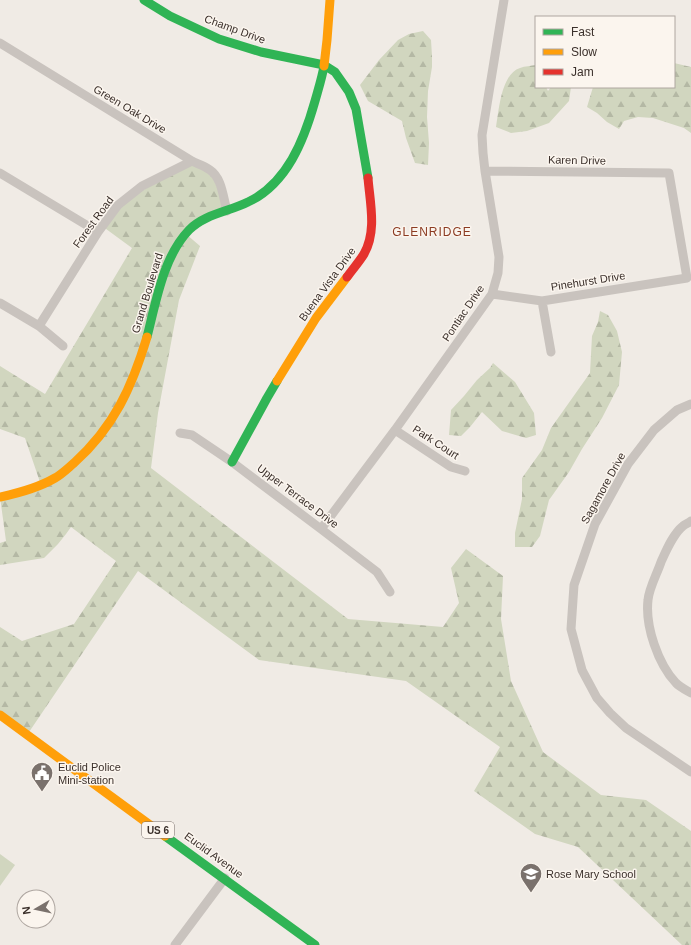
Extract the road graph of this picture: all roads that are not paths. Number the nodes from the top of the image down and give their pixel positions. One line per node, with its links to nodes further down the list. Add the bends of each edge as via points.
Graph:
1 (144, 0): 5 (street, Champ Drive, via 170,16 219,39 261,52)
2 (330, 0): 5 (street, Grand Boulevard)
3 (504, 0): 7 (street, Pontiac Drive, via 482,135)
4 (0, 43): 6 (street, Green Oak Drive)
5 (324, 65): 9 (street, Grand Boulevard, via 313,106 294,157 282,175 267,190 257,198); 21 (street, Buena Vista Drive, via 335,72 341,80 356,109 367,170 371,235 364,254 316,318 267,398)
6 (192, 161): 9 (street, Green Oak Drive, via 217,176); 10 (street, Forest Road, via 142,186 118,205)
7 (485, 171): 11 (street, Karen Drive, via 669,173); 12 (street, Pontiac Drive, via 499,257)
8 (0, 173): 10 (street)
9 (227, 211): 23 (street, Grand Boulevard, via 211,215 199,222 173,251 160,285 133,379 114,418 79,458 55,478 22,492)
10 (98, 232): 15 (street, Forest Road)
11 (687, 278): 13 (street, Pinehurst Drive)
12 (492, 294): 13 (street, Pinehurst Drive); 19 (street, Pontiac Drive)
13 (542, 300): 17 (street)
14 (0, 303): 15 (street)
15 (39, 326): 16 (street)
16 (64, 346)
17 (551, 352)
18 (691, 404): 29 (street, Sagamore Drive, via 677,410 654,430 628,464 594,524 574,585 571,629 582,670 597,698 626,728)
19 (395, 430): 22 (street, Park Court, via 451,467); 25 (street, Pontiac Drive)
20 (180, 433): 21 (street, Upper Terrace Drive, via 192,435)
21 (232, 462): 25 (street, Upper Terrace Drive)
22 (465, 472)
23 (0, 497)
24 (691, 521): 27 (street, via 683,526 666,550 648,600 652,641 659,657 676,683)
25 (321, 529): 26 (street, Upper Terrace Drive, via 377,572)
26 (390, 592)
27 (691, 693)
28 (0, 715): 30 (street, Euclid Avenue / US 6)
29 (691, 772)
30 (225, 878): 31 (street); 32 (street, Euclid Avenue / US 6)
31 (175, 945)
32 (315, 945)

